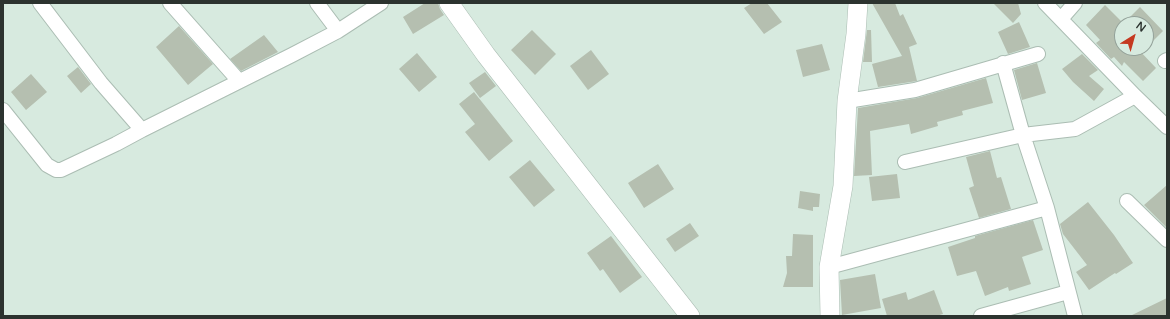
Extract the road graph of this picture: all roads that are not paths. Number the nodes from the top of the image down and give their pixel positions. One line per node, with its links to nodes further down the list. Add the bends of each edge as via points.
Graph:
1 (40, 3): 18 (street, via 101,83)
2 (170, 3): 13 (street)
3 (317, 3): 10 (street)
4 (382, 3): 10 (street)
5 (449, 3): 26 (street, via 486,55)
6 (858, 3): 15 (street)
7 (1045, 3): 9 (street)
8 (1075, 3): 9 (street)
9 (1061, 19): 14 (street)
10 (338, 31): 13 (street)
11 (1038, 54): 12 (street)
12 (1003, 63): 15 (street, via 915,90); 19 (street)
13 (239, 81): 18 (street)
14 (1135, 96): 17 (street); 19 (street, via 1075,129)
15 (847, 101): 24 (street, via 843,186)
16 (3, 110): 18 (street, via 44,162 56,170 61,170)
17 (1167, 127)
18 (142, 130)
19 (1024, 135): 20 (street); 22 (street)
20 (905, 162)
21 (1127, 201): 23 (street)
22 (1048, 208): 24 (street); 25 (street)
23 (1167, 240)
24 (830, 266): 27 (street)
25 (1068, 292): 28 (street); 29 (street)
26 (690, 316)
27 (830, 316)
28 (980, 316)
29 (1075, 316)

